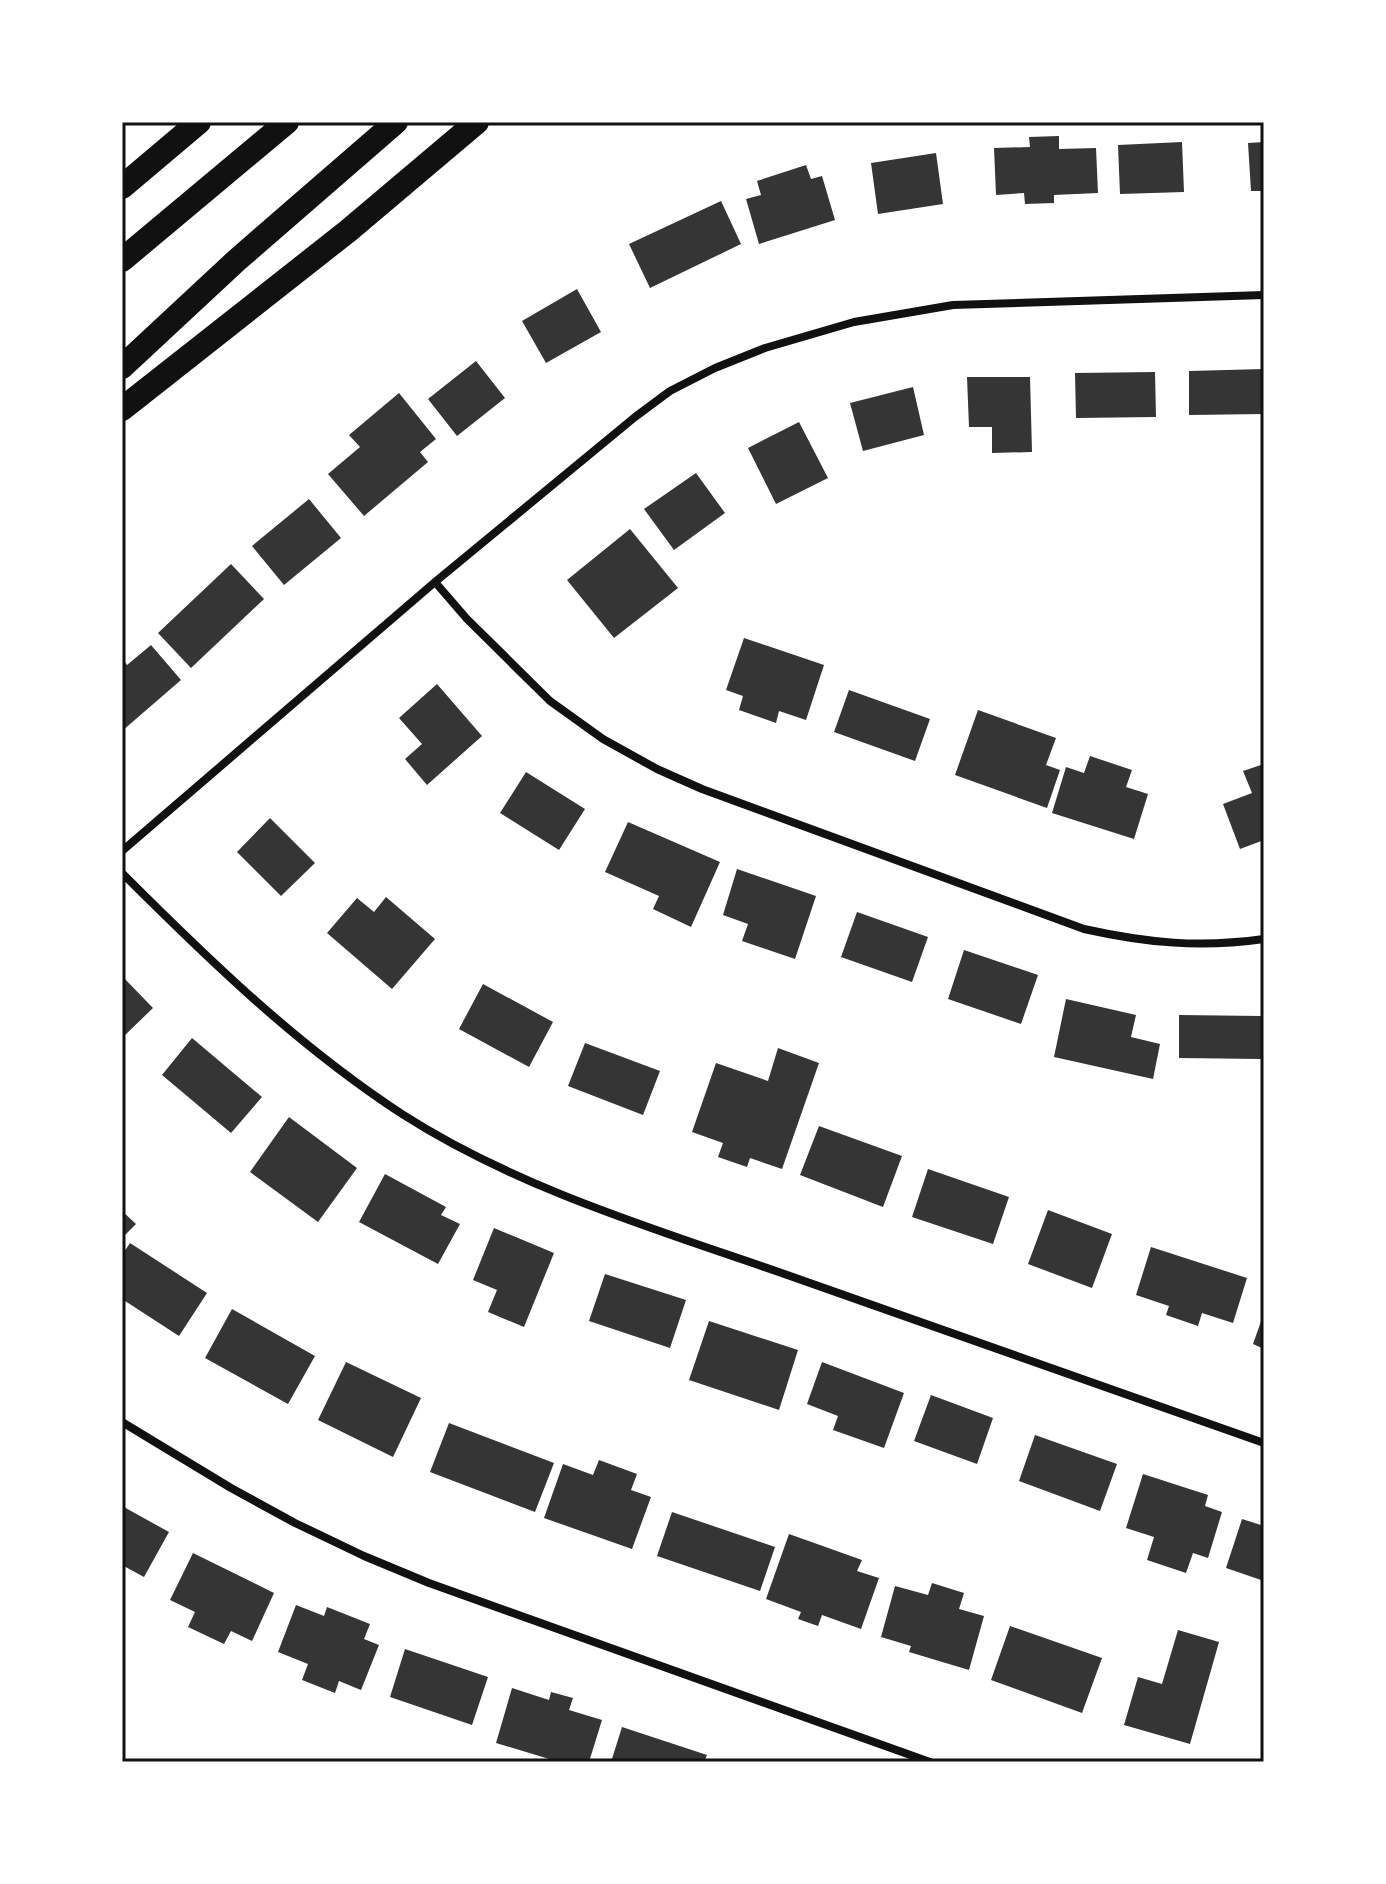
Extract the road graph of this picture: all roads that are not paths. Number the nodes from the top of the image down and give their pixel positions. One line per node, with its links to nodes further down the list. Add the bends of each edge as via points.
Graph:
1 (199, 122): 5 (highway)
2 (287, 122): 6 (highway)
3 (396, 122): 8 (highway)
4 (477, 122): 9 (highway)
5 (122, 187)
6 (122, 260)
7 (1264, 295): 10 (street, via 953,305 854,322 765,348 670,391)
8 (122, 367)
9 (122, 409)
10 (435, 582): 11 (street); 13 (street, via 550,701 603,739 702,789 1084,929 1186,945)
11 (122, 851)
12 (122, 873): 15 (street, via 214,965 312,1051 450,1142 540,1185 667,1233)
13 (1264, 939)
14 (122, 1422): 16 (street, via 231,1488 364,1556)
15 (1264, 1443)
16 (930, 1762)

